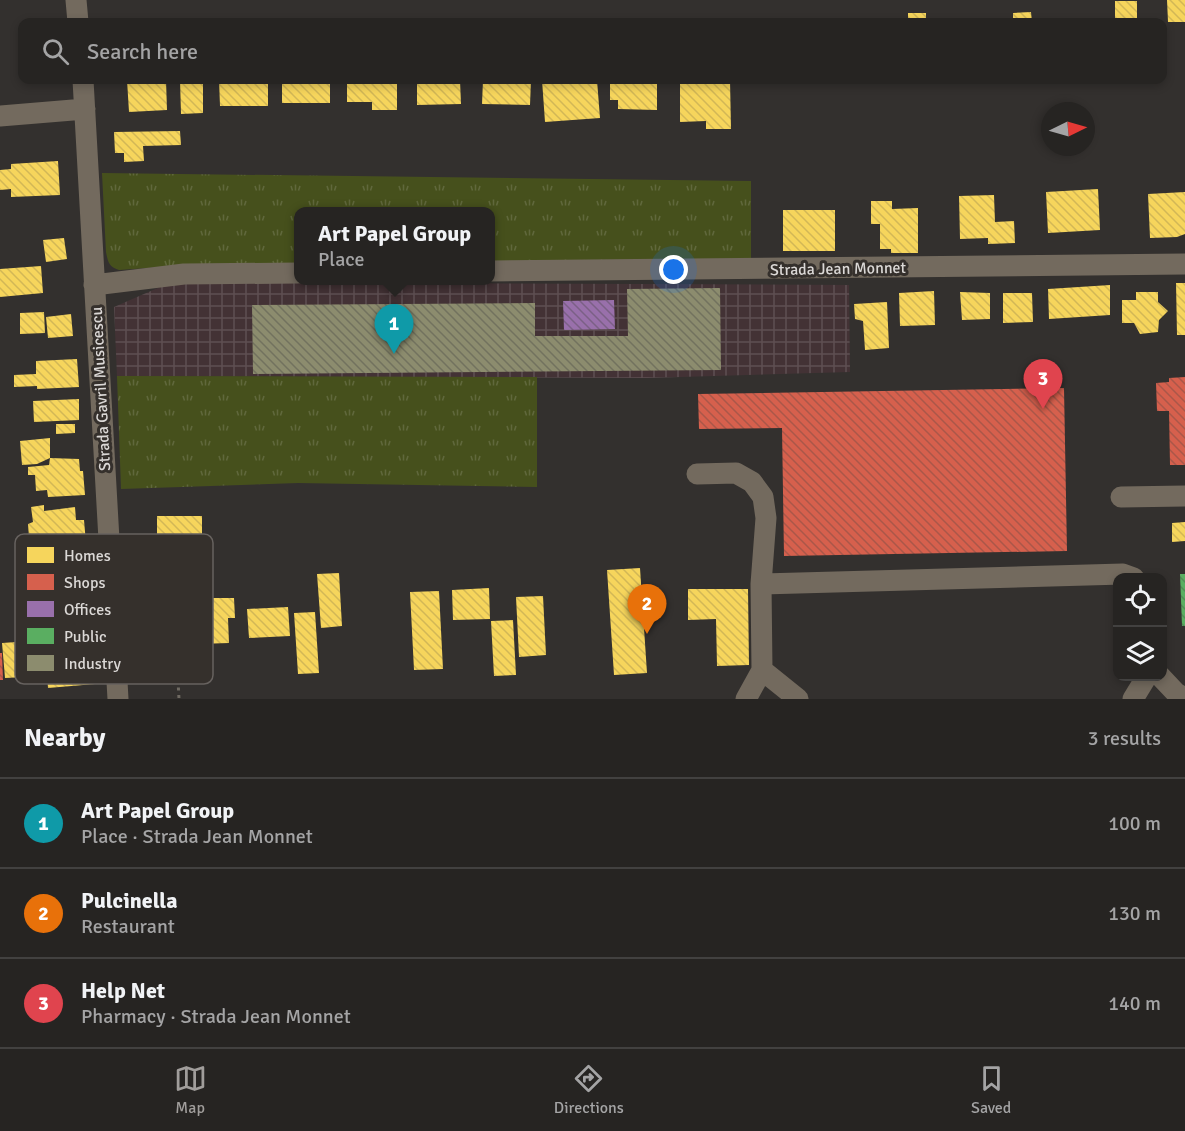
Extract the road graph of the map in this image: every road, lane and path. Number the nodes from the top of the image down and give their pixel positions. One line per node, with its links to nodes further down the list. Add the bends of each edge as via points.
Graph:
1 (76, 0): 2 (street)
2 (78, 18)
3 (83, 84): 4 (street, Strada Gavril Musicescu)
4 (85, 109): 5 (street); 9 (street, Strada Gavril Musicescu)
5 (0, 116)
6 (1185, 264): 7 (street, Strada Jean Monnet)
7 (495, 271)
8 (294, 273): 9 (street, via 184,274)
9 (94, 285): 13 (street, Strada Gavril Musicescu)
10 (698, 474): 15 (street, via 736,473 752,482 763,497 766,518)
11 (1185, 496): 12 (street)
12 (1120, 497)
13 (108, 534)
14 (1113, 574): 15 (street)
15 (761, 584): 16 (street)
16 (762, 670): 24 (street); 25 (street)
17 (1144, 681): 26 (street)
18 (1165, 681): 21 (street)
19 (117, 684): 22 (street, Strada Gavril Musicescu)
20 (178, 684): 23 (path)
21 (1185, 698)
22 (118, 699)
23 (179, 699)
24 (746, 699)
25 (798, 699)
26 (1133, 699)

